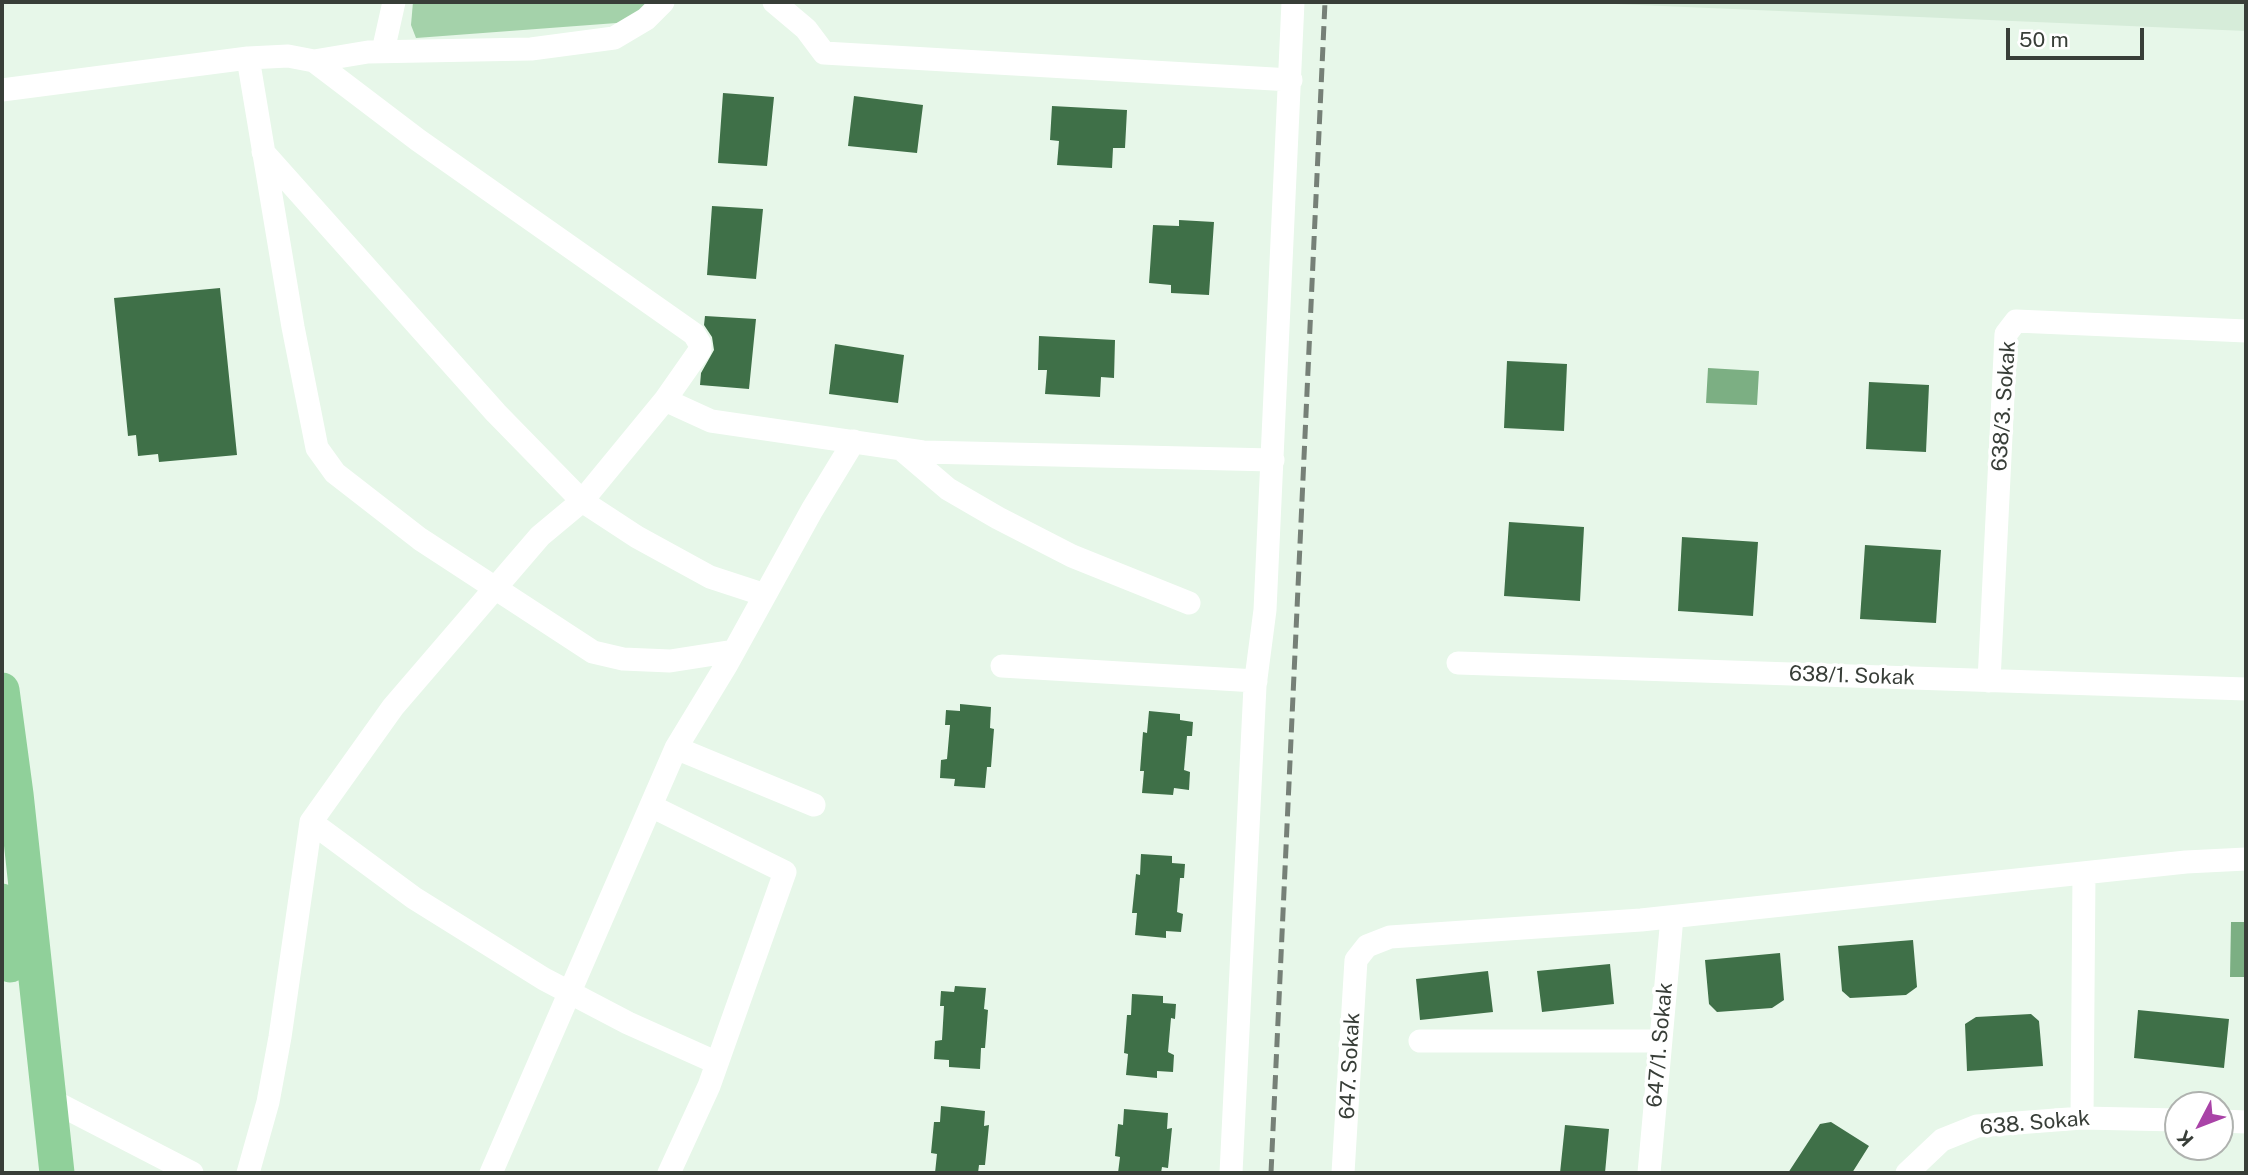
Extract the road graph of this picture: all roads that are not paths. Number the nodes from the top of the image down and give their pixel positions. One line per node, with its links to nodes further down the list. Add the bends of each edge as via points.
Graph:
1 (394, 2): 5 (street)
2 (663, 2): 5 (street, via 646,19 614,38 531,48)
3 (774, 2): 8 (street, via 806,29 824,53)
4 (1293, 2): 8 (street)
5 (383, 51): 7 (street)
6 (248, 58): 7 (street, via 288,56); 9 (street); 10 (street)
7 (314, 61): 12 (street, via 694,334 699,351)
8 (1291, 80): 15 (street)
9 (2, 90)
10 (263, 152): 16 (street, via 450,362); 17 (street, via 317,448 335,473 375,506)
11 (2246, 331): 24 (street, 638/3. Sokak, via 2016,321 2006,334)
12 (665, 400): 13 (street, via 711,421); 16 (street)
13 (854, 441): 14 (street); 18 (street)
14 (901, 448): 15 (street); 19 (street, via 948,489 998,518 1072,556)
15 (1273, 460): 23 (street, via 1265,610)
16 (582, 500): 17 (street, via 540,537); 18 (street, via 710,577)
17 (497, 587): 20 (street, via 593,652 670,661); 30 (street, via 393,707)
18 (765, 595): 20 (street)
19 (1189, 603)
20 (734, 650): 27 (street)
21 (1458, 663): 24 (street, 638/1. Sokak)
22 (1002, 666): 23 (street)
23 (1256, 681): 48 (street)
24 (1989, 681): 25 (street, 638/1. Sokak)
25 (2246, 689)
26 (2, 690): 39 (highway)
27 (676, 748): 28 (street); 29 (street)
28 (814, 805)
29 (651, 806): 35 (street); 38 (street, via 785,872)
30 (311, 822): 35 (street, via 414,898); 45 (street, via 280,1037)
31 (2246, 859): 32 (street)
32 (2084, 873): 34 (street); 40 (street)
33 (2, 901): 42 (highway)
34 (1672, 917): 37 (street, 647/1. Sokak); 49 (street, 647. Sokak, via 1390,937 1367,946 1356,960)
35 (570, 992): 38 (street); 46 (street)
36 (1420, 1041): 37 (street)
37 (1660, 1041): 50 (street, 647/1. Sokak)
38 (715, 1062): 47 (street, via 709,1086)
39 (47, 1098): 43 (highway); 44 (street)
40 (2082, 1118): 41 (street, 638. Sokak); 51 (street, 638. Sokak, via 1977,1126 1942,1140)
41 (2164, 1120)
42 (37, 1173)
43 (57, 1173)
44 (192, 1173)
45 (248, 1173)
46 (491, 1173)
47 (669, 1173)
48 (1231, 1173)
49 (1343, 1173)
50 (1649, 1173)
51 (1907, 1173)

